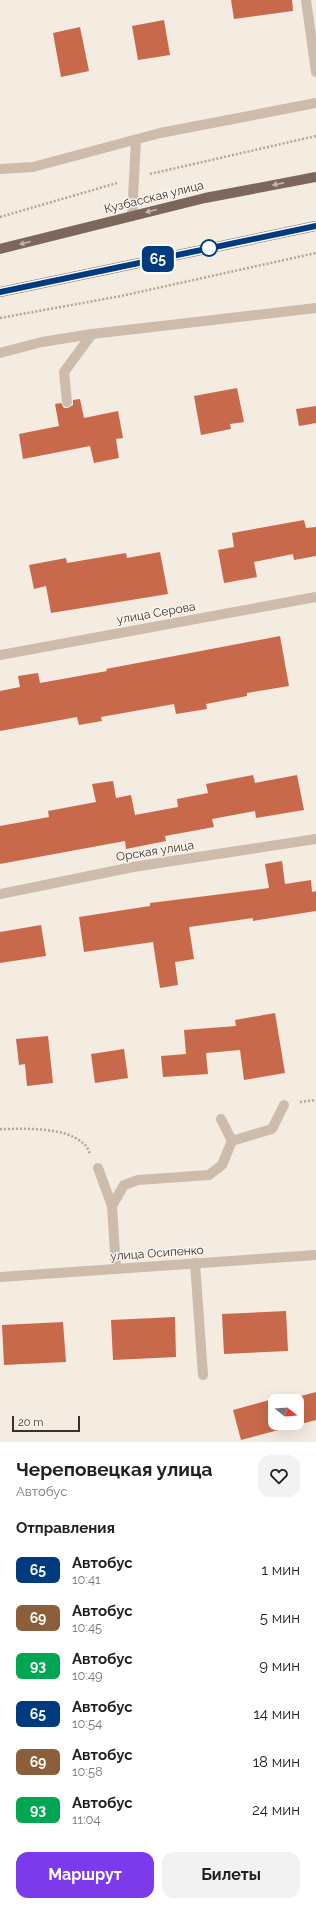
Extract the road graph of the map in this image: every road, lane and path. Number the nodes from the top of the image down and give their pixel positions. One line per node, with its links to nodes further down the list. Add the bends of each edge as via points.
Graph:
1 (306, 0): 2 (street)
2 (316, 72)
3 (316, 103): 5 (street, via 160,133)
4 (316, 136): 8 (path)
5 (136, 140): 6 (street, via 33,167); 8 (street)
6 (0, 169)
7 (316, 177): 9 (main road, Кузбасская улица, one-way to 9, via 205,198)
8 (133, 178): 9 (street); 10 (path)
9 (132, 216): 12 (main road, Кузбасская улица, one-way to 12)
10 (0, 217)
11 (316, 226): 14 (main road)
12 (0, 249)
13 (316, 253): 16 (path, via 122,296)
14 (0, 292)
15 (316, 308): 17 (street)
16 (0, 318)
17 (92, 334): 18 (street, via 42,342); 19 (street, via 64,372)
18 (0, 353)
19 (67, 402)
20 (316, 597): 21 (street, улица Серова)
21 (0, 655)
22 (316, 839): 23 (street, Орская улица, via 134,866)
23 (0, 894)
24 (284, 1105): 27 (street, via 272,1129)
25 (222, 1119): 27 (street)
26 (0, 1129): 28 (path, via 38,1129 69,1135 84,1144)
27 (232, 1141): 29 (street, via 222,1165 209,1175 138,1180 124,1185)
28 (98, 1168): 29 (street)
29 (112, 1206): 32 (street)
30 (316, 1255): 31 (street, улица Осипенко)
31 (195, 1263): 32 (street, улица Осипенко); 34 (street)
32 (116, 1269): 33 (street, улица Осипенко)
33 (0, 1277)
34 (203, 1375)

